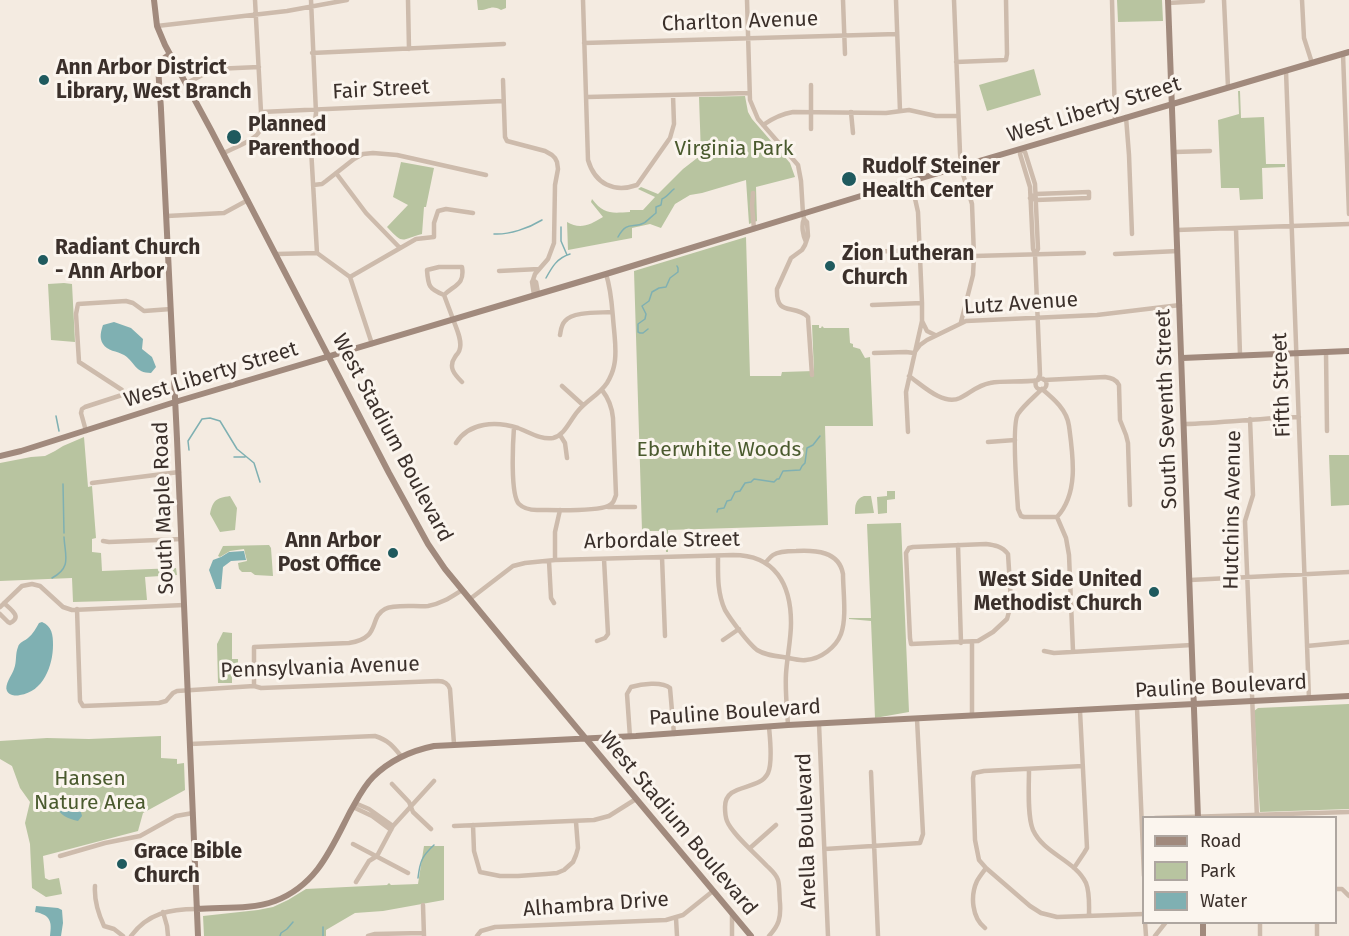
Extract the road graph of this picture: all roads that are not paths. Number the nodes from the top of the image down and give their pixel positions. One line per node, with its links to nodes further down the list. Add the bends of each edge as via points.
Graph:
1 (154, 0): 19 (street)
2 (255, 0): 18 (street)
3 (311, 0): 17 (street)
4 (347, 0): 17 (street)
5 (408, 0): 25 (street)
6 (583, 0): 23 (street)
7 (747, 0): 22 (street)
8 (843, 0): 21 (street)
9 (896, 0): 20 (street)
10 (954, 0): 30 (street)
11 (1006, 0): 30 (street, via 1006,60)
12 (1112, 0): 51 (street)
13 (1224, 0): 37 (street)
14 (1302, 0): 31 (street, via 1304,38)
15 (1168, 1): 16 (street); 43 (street, South Seventh Street)
16 (1203, 1)
17 (311, 6): 18 (street); 26 (street)
18 (256, 15): 19 (street); 32 (street)
19 (157, 26): 29 (street, West Stadium Boulevard)
20 (897, 34): 21 (street, Charlton Avenue); 45 (street)
21 (844, 35): 22 (street, Charlton Avenue); 28 (street)
22 (748, 38): 23 (street, Charlton Avenue); 38 (street)
23 (585, 43): 40 (street)
24 (504, 44): 25 (street)
25 (409, 49): 26 (street)
26 (312, 53): 44 (street)
27 (1346, 53): 31 (street, West Liberty Street); 41 (street)
28 (845, 54)
29 (171, 56): 35 (street, West Stadium Boulevard); 69 (street, South Maple Road, via 159,64 158,73)
30 (956, 63): 49 (street)
31 (1312, 63): 33 (street, West Liberty Street)
32 (259, 67): 35 (street, via 214,69); 46 (street)
33 (1286, 71): 37 (street, West Liberty Street); 72 (street, Fifth Street)
34 (503, 80): 42 (street)
35 (187, 83): 58 (street, West Stadium Boulevard)
36 (811, 85): 47 (street)
37 (1228, 87): 43 (street, West Liberty Street)
38 (749, 93): 39 (street); 52 (street, via 753,111)
39 (673, 95): 40 (street); 40 (street, via 674,124 670,138 637,185 624,188 604,184 591,168)
40 (587, 97)
41 (1347, 98): 68 (street)
42 (503, 101): 44 (street, Fair Street); 87 (street, via 507,141 545,151 557,162 554,243 548,259)
43 (1172, 104): 50 (street, West Liberty Street); 57 (street, South Seventh Street)
44 (315, 110): 46 (street, Fair Street); 63 (street, via 311,148)
45 (900, 111): 48 (street); 49 (street)
46 (261, 112): 58 (street, via 257,136)
47 (811, 112): 48 (street); 52 (street, via 783,114); 53 (street)
48 (851, 112): 54 (street)
49 (958, 116): 59 (street)
50 (1126, 117): 51 (street, West Liberty Street); 76 (street)
51 (1115, 120): 55 (street, West Liberty Street)
52 (763, 125): 70 (street, via 798,165)
53 (812, 129)
54 (853, 133)
55 (1021, 149): 59 (street, West Liberty Street); 65 (street)
56 (1210, 151): 57 (street)
57 (1174, 152): 75 (street, South Seventh Street)
58 (224, 153): 66 (street, West Stadium Boulevard)
59 (961, 166): 62 (street, West Liberty Street); 86 (street, via 972,204)
60 (336, 173): 61 (street, via 363,154 383,153); 63 (street); 77 (street, via 366,213)
61 (486, 175)
62 (910, 181): 70 (street, West Liberty Street); 78 (street, via 918,212)
63 (314, 185): 81 (street)
64 (753, 194): 73 (street)
65 (1034, 197): 65 (street, via 1089,198 1089,192); 84 (street)
66 (248, 200): 69 (street, via 224,213); 83 (street, West Stadium Boulevard)
67 (473, 213): 77 (street, via 438,211 434,237 416,239)
68 (1349, 214)
69 (166, 216): 96 (street, South Maple Road)
70 (804, 217): 73 (street, West Liberty Street); 113 (street, via 806,242 791,258 777,295 781,307 808,317)
71 (1349, 224): 72 (street)
72 (1292, 227): 74 (street); 109 (street, Fifth Street)
73 (754, 229): 89 (street, West Liberty Street)
74 (1236, 229): 75 (street); 110 (street)
75 (1177, 230): 79 (street, South Seventh Street)
76 (1132, 234)
77 (400, 248): 90 (street)
78 (920, 250): 80 (street); 93 (street)
79 (1178, 251): 85 (street); 95 (street, South Seventh Street)
80 (865, 252)
81 (317, 253): 83 (street); 90 (street)
82 (1084, 253): 84 (street)
83 (277, 254): 111 (street, West Stadium Boulevard)
84 (1035, 254): 86 (street); 98 (street)
85 (1115, 254)
86 (974, 256): 101 (street, via 974,275)
87 (538, 269): 88 (street); 91 (street, via 533,280)
88 (499, 271)
89 (606, 274): 91 (street, West Liberty Street); 97 (street)
90 (350, 277): 104 (street)
91 (536, 294): 99 (street, West Liberty Street)
92 (444, 295): 92 (street, via 430,288 426,270 462,267 462,280); 99 (street)
93 (922, 303): 94 (street); 100 (street)
94 (872, 305)
95 (1179, 305): 98 (street, Lutz Avenue, via 1097,315); 112 (street, South Seventh Street)
96 (171, 309): 119 (street, South Maple Road); 125 (street, via 144,311 126,301 78,304 79,362 123,393 81,409)
97 (612, 312): 102 (street, via 567,319); 118 (street, via 616,352 609,380)
98 (1038, 317): 101 (street, Lutz Avenue); 116 (street)
99 (453, 319): 104 (street, West Liberty Street); 115 (street, via 460,346 452,368)
100 (922, 321): 103 (street, via 927,331); 108 (street)
101 (961, 322): 103 (street, Lutz Avenue)
102 (561, 335)
103 (935, 335): 108 (street, Lutz Avenue)
104 (372, 344): 111 (street, West Liberty Street)
105 (1349, 351): 106 (street)
106 (1326, 352): 109 (street); 126 (street)
107 (874, 353): 108 (street)
108 (914, 353): 114 (street)
109 (1297, 353): 110 (street); 121 (street, Fifth Street)
110 (1240, 355): 112 (street)
111 (329, 357): 119 (street, West Liberty Street); 153 (street, West Stadium Boulevard, via 421,533)
112 (1182, 358): 123 (street, South Seventh Street)
113 (812, 375)
114 (909, 376): 116 (street, via 939,396 952,399 993,382); 127 (street)
115 (462, 382)
116 (1041, 384): 129 (street, via 1018,414); 136 (street, via 1111,378 1117,381 1120,420 1126,435); 140 (street, via 1064,410 1071,442 1071,491)
117 (562, 386): 120 (street)
118 (602, 390): 120 (street); 137 (street, via 609,400 614,429 616,495)
119 (175, 402): 125 (street, West Liberty Street); 134 (street, South Maple Road)
120 (584, 405): 128 (street)
121 (1299, 417): 122 (street); 150 (street, Fifth Street)
122 (1250, 419): 123 (street); 151 (street, Hutchins Avenue, via 1253,495 1245,521)
123 (1184, 424): 152 (street, South Seventh Street)
124 (514, 427): 128 (street, via 546,438); 131 (street, via 483,424 464,432); 139 (street, via 514,489 518,503 528,510)
125 (86, 431): 132 (street, West Liberty Street)
126 (1327, 431)
127 (908, 432)
128 (560, 435): 133 (street)
129 (1015, 440): 130 (street); 140 (street, via 1021,516)
130 (988, 442)
131 (456, 443)
132 (0, 456)
133 (567, 458)
134 (179, 472): 135 (street); 141 (street, South Maple Road)
135 (92, 483)
136 (1130, 505)
137 (606, 507): 138 (street); 139 (street)
138 (635, 507)
139 (560, 510): 147 (street)
140 (1057, 517): 170 (street, via 1070,555)
141 (182, 539): 142 (street); 157 (street, South Maple Road)
142 (103, 540)
143 (958, 545): 164 (street, via 998,546 1008,554 1007,619 993,632); 166 (street); 166 (street, via 914,547 906,553 911,645)
144 (718, 556): 145 (street, Arbordale Street); 148 (street, Arbordale Street, via 751,556); 160 (street, via 719,592)
145 (662, 557): 146 (street, Arbordale Street); 161 (street)
146 (604, 559): 147 (street, Arbordale Street); 163 (street, via 608,634)
147 (552, 561): 154 (street, Arbordale Street, via 513,566); 155 (street)
148 (766, 562): 171 (street, Arbordale Street, via 788,593 791,625); 171 (street, via 779,553 813,550 832,556 841,567 843,626 836,644 809,660)
149 (1349, 572): 150 (street)
150 (1304, 575): 151 (street); 168 (street, Fifth Street)
151 (1247, 578): 152 (street); 176 (street, Hutchins Avenue)
152 (1190, 580): 167 (street, South Seventh Street)
153 (462, 590): 154 (street, West Stadium Boulevard); 172 (street, via 440,603 389,607 379,614 372,631 358,641 254,648)
154 (470, 599): 187 (street, West Stadium Boulevard)
155 (554, 603)
156 (2, 605): 158 (street, via 22,586 32,584 40,586 63,607); 159 (street, via 16,618 10,623)
157 (184, 605): 158 (street); 173 (street, South Maple Road)
158 (76, 609): 173 (street, via 82,705 159,703 175,692)
159 (0, 614)
160 (739, 629): 162 (street); 171 (street, via 758,651)
161 (665, 636)
162 (723, 640)
163 (597, 641)
164 (972, 642): 166 (street); 180 (street)
165 (1349, 642): 168 (street)
166 (961, 643)
167 (1192, 645): 170 (street); 177 (street, South Seventh Street)
168 (1306, 646): 175 (street, Fifth Street)
169 (1044, 651): 170 (street)
170 (1073, 651)
171 (787, 658): 183 (street, Arbordale Street)
172 (254, 686): 173 (street, Pennsylvania Avenue); 189 (street, Pennsylvania Avenue, via 446,682 450,688)
173 (188, 690): 188 (street, South Maple Road)
174 (1349, 696): 175 (street, Pauline Boulevard)
175 (1309, 699): 176 (street, Pauline Boulevard)
176 (1251, 702): 177 (street, Pauline Boulevard); 204 (street, Hutchins Avenue)
177 (1194, 705): 178 (street, Pauline Boulevard); 203 (street, South Seventh Street)
178 (1137, 708): 179 (street, Pauline Boulevard); 202 (street)
179 (1080, 711): 180 (street, Pauline Boulevard); 191 (street)
180 (972, 716): 181 (street, Pauline Boulevard)
181 (917, 719): 182 (street, Pauline Boulevard); 212 (street, via 922,840 918,844)
182 (819, 724): 183 (street, Pauline Boulevard); 214 (street, Arella Boulevard)
183 (788, 725): 184 (street, Pauline Boulevard)
184 (769, 727): 185 (street, Pauline Boulevard); 213 (street, via 767,776 729,794 725,803 730,826)
185 (674, 734): 186 (street, Pauline Boulevard); 186 (street, via 670,688 663,684 633,686 628,690)
186 (630, 736): 187 (street, Pauline Boulevard)
187 (585, 739): 189 (street, Pauline Boulevard); 196 (street, West Stadium Boulevard)
188 (190, 744): 190 (street, via 376,736 387,740); 200 (street, South Maple Road)
189 (454, 744): 190 (street, Pauline Boulevard, via 427,747)
190 (401, 756): 197 (street, Pauline Boulevard, via 374,776)
191 (1083, 766): 192 (street); 218 (street, via 1087,848)
192 (1029, 769): 217 (street, via 974,773 977,853); 218 (street, via 1030,820 1034,830 1045,846)
193 (871, 772): 212 (street)
194 (435, 781): 198 (street)
195 (392, 784): 198 (street)
196 (636, 799): 205 (street, via 609,816); 222 (street, West Stadium Boulevard)
197 (354, 805): 209 (street, via 369,809); 224 (street, Pauline Boulevard, via 323,863 288,895 257,906)
198 (411, 807): 209 (street); 210 (street)
199 (1349, 812): 201 (street)
200 (193, 813): 215 (street, via 176,816 140,836); 224 (street, South Maple Road)
201 (1313, 815): 204 (street)
202 (1143, 816)
203 (1198, 816)
204 (1257, 816)
205 (576, 822): 206 (street); 206 (street, via 578,848 573,862 557,873 518,876 480,872)
206 (473, 825): 208 (street)
207 (776, 825): 213 (street)
208 (454, 826)
209 (392, 828): 216 (street)
210 (431, 829)
211 (353, 844): 216 (street)
212 (874, 847): 214 (street); 244 (street)
213 (750, 848): 242 (street, via 779,885 781,915)
214 (825, 849): 243 (street, Arella Boulevard)
215 (60, 856)
216 (377, 856): 219 (street); 220 (street, via 369,861)
217 (986, 868): 228 (street, via 1041,913); 231 (street, via 973,892 978,921)
218 (1074, 868): 228 (street, via 1086,884)
219 (408, 873)
220 (356, 882)
221 (95, 885): 233 (street, via 94,895 104,926)
222 (713, 891): 226 (street, West Stadium Boulevard); 229 (street, Alhambra Drive)
223 (423, 905): 232 (street)
224 (197, 909): 225 (street); 236 (street, South Maple Road)
225 (163, 912): 234 (street, via 142,923); 235 (street)
226 (732, 914): 240 (street); 241 (street, West Stadium Boulevard)
227 (1142, 914): 228 (street)
228 (1089, 916)
229 (676, 918): 238 (street, Alhambra Drive, via 495,927); 239 (street)
230 (1164, 924): 245 (street)
231 (985, 928)
232 (424, 935): 237 (street)
233 (123, 936)
234 (131, 936)
235 (168, 936)
236 (198, 936)
237 (368, 936)
238 (477, 936)
239 (676, 936)
240 (732, 936)
241 (751, 936)
242 (769, 936)
243 (828, 936)
244 (878, 936)
245 (1155, 936)

